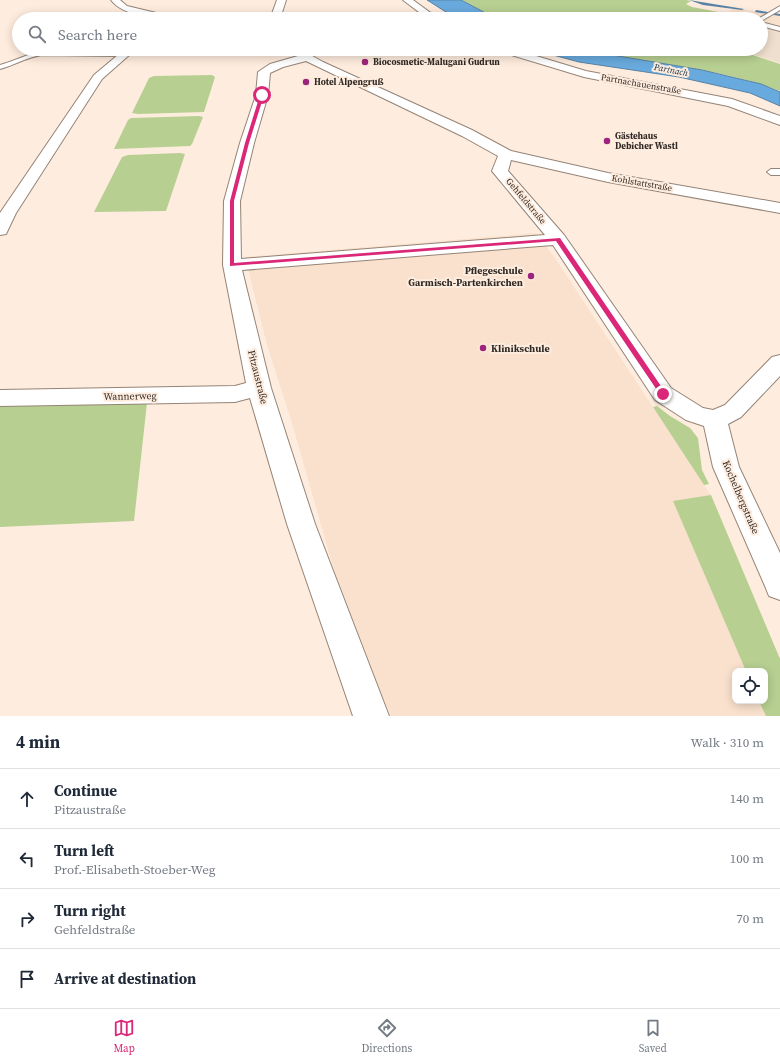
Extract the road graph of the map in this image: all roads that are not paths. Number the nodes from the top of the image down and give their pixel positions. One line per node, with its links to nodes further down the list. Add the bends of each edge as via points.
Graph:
1 (115, 0): 5 (street, via 124,8)
2 (282, 0): 6 (street)
3 (407, 0): 7 (street)
4 (780, 8): 8 (lane)
5 (140, 12)
6 (277, 12)
7 (424, 12)
8 (768, 15)
9 (768, 26): 10 (lane)
10 (780, 29)
11 (769, 33): 12 (lane)
12 (780, 35)
13 (28, 56): 18 (lane)
14 (123, 56): 22 (street, via 98,77)
15 (295, 56): 25 (street, Pitzaustraße, via 264,72 262,95 232,201)
16 (303, 56): 20 (street)
17 (525, 56): 19 (street, Partnachauenstraße, via 584,74 732,104)
18 (0, 67)
19 (780, 121)
20 (506, 154): 21 (street, Kohlstattstraße, via 616,179); 24 (street, Gehfeldstraße, via 500,171)
21 (780, 208)
22 (4, 213): 23 (street)
23 (0, 230)
24 (558, 239): 25 (street); 29 (street, Gehfeldstraße, via 663,394 695,414)
25 (232, 265): 27 (street, Pitzaustraße)
26 (780, 362): 29 (street, via 733,411)
27 (260, 388): 28 (street, Wannerweg, via 235,394); 31 (street, Pitzaustraße, via 301,524)
28 (0, 398)
29 (715, 420): 30 (street, Kochelbergstraße, via 726,467)
30 (780, 586)
31 (371, 716)

